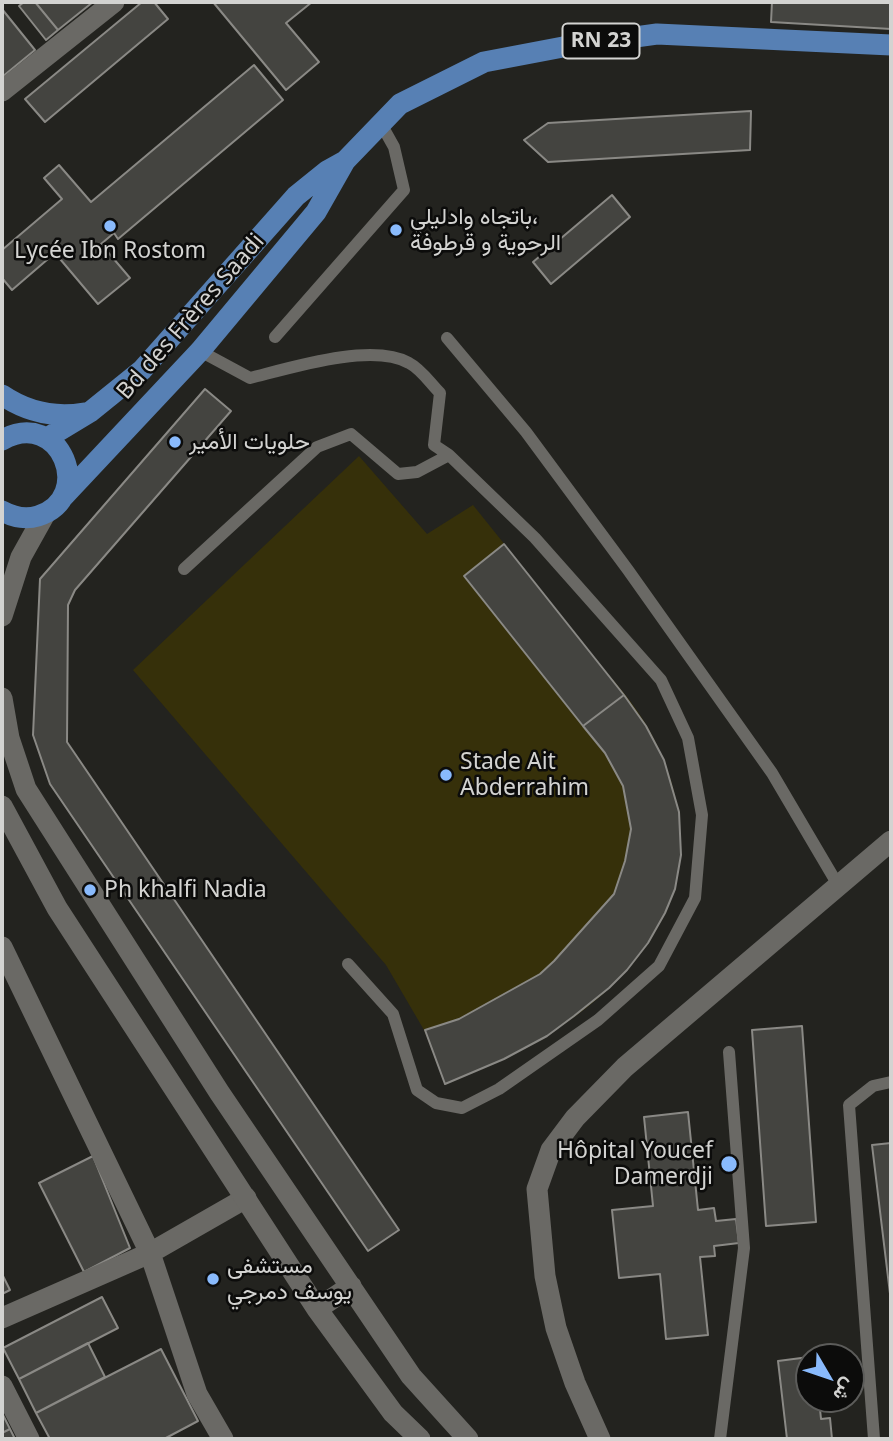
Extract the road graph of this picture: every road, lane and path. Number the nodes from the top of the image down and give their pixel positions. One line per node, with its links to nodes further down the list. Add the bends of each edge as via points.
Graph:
1 (114, 2): 3 (street)
2 (891, 45): 4 (main road, Bd des Frères Saadi / RN 23, via 657,34 562,47 484,62 400,104)
3 (2, 91)
4 (380, 122): 5 (main road, Bd des Frères Saadi / RN 23); 6 (lane, via 394,147 404,190)
5 (345, 161): 8 (main road, Bd des Frères Saadi / RN 23, via 316,212); 10 (main road, Bd des Frères Saadi / RN 23, via 296,196 168,344)
6 (275, 337)
7 (447, 338): 23 (lane, via 526,432 628,570 772,773)
8 (200, 351): 14 (lane, via 250,378 332,358 382,354 408,362 440,393 434,445); 15 (main road, Bd des Frères Saadi / RN 23)
9 (2, 396): 10 (main road, via 43,414); 11 (main road)
10 (90, 412): 12 (main road, Bd des Frères Saadi / RN 23)
11 (23, 432): 12 (main road); 13 (main road)
12 (47, 438): 15 (main road, via 64,455 68,469)
13 (2, 440)
14 (449, 455): 18 (lane, via 417,472 398,474 351,434 317,447); 25 (lane, via 535,538 661,680 688,738 702,815 695,898 659,966 598,1020 499,1089 461,1108 436,1103 417,1090 393,1014)
15 (63, 497): 17 (main road, Bd des Frères Saadi)
16 (2, 513): 17 (main road, via 31,518)
17 (45, 514): 19 (street, via 20,557)
18 (184, 569)
19 (2, 616)
20 (2, 698): 30 (street, via 26,789 219,1092)
21 (2, 806): 28 (street, via 57,908)
22 (891, 841): 23 (street)
23 (838, 885): 38 (street, via 625,1067 551,1150 537,1189 545,1276 556,1328)
24 (2, 947): 29 (street)
25 (348, 964)
26 (729, 1052): 39 (lane, via 744,1248)
27 (891, 1082): 40 (lane, via 873,1086 849,1105)
28 (246, 1198): 29 (street); 31 (street)
29 (149, 1252): 32 (street); 35 (street, via 197,1394)
30 (351, 1286): 31 (street); 37 (street, via 411,1376)
31 (317, 1308): 36 (street, via 393,1413)
32 (2, 1318)
33 (2, 1386): 34 (street)
34 (29, 1439)
35 (223, 1439)
36 (420, 1439)
37 (468, 1439)
38 (600, 1439)
39 (720, 1439)
40 (874, 1439)

